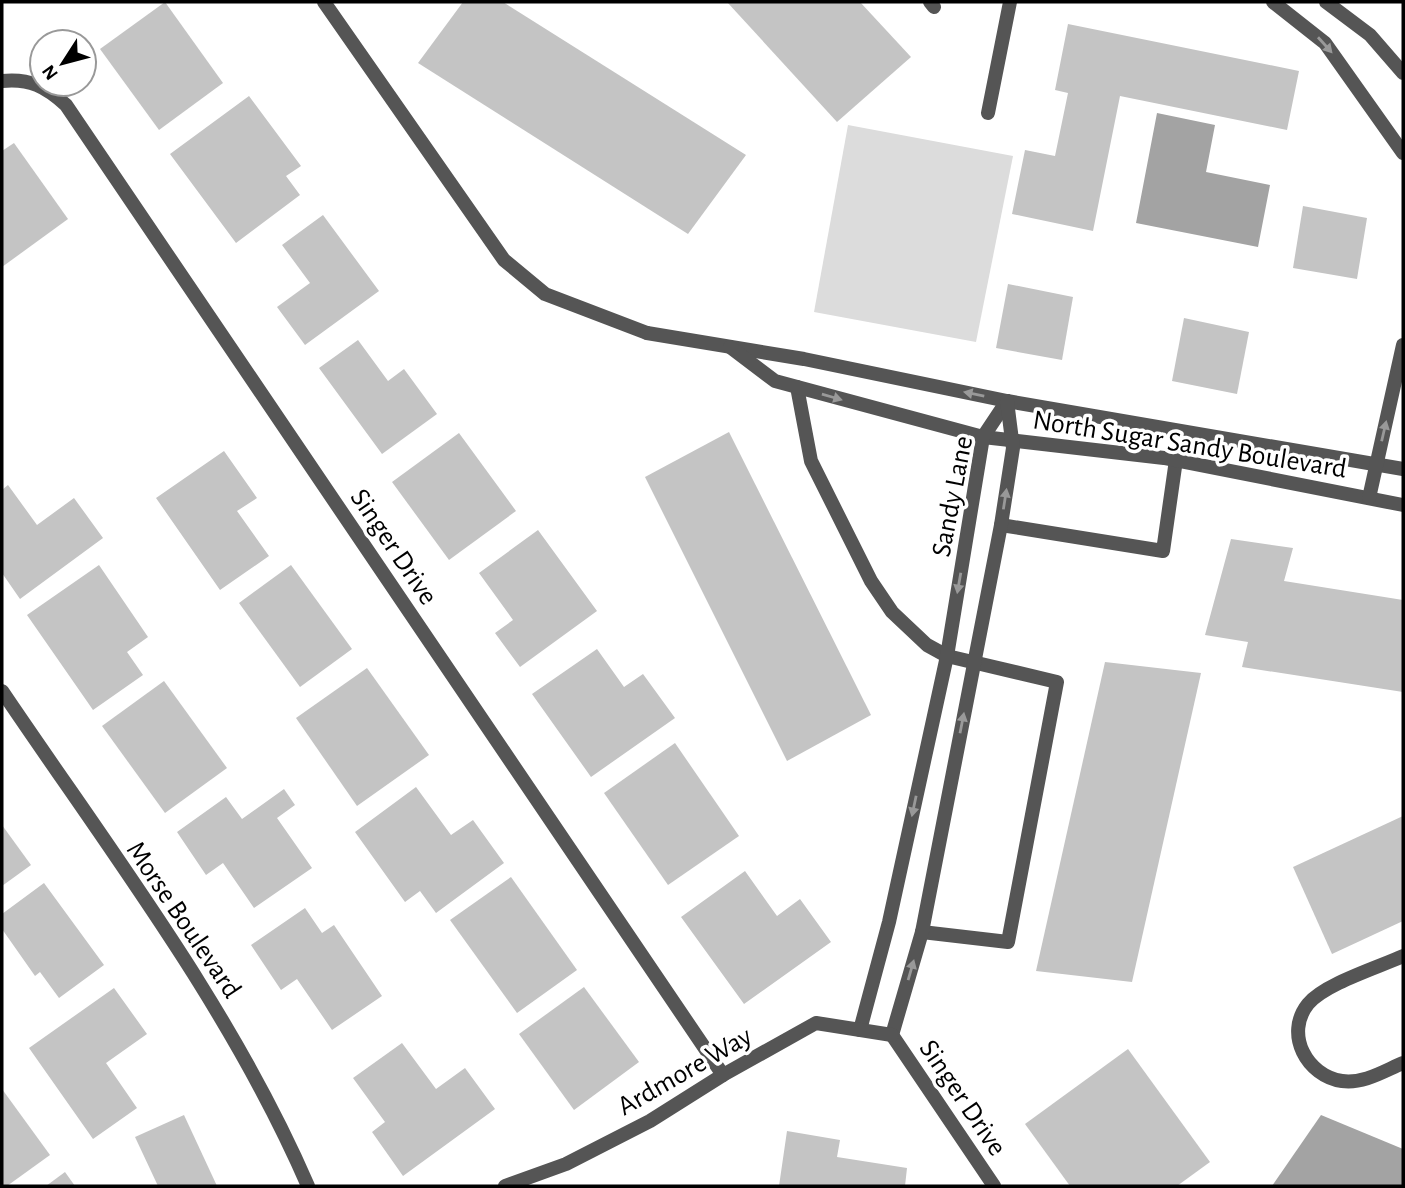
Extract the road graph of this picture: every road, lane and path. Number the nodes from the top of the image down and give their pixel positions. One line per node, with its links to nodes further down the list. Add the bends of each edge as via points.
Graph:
1 (324, 2): 10 (street, North Sugar Sandy Boulevard, via 504,260 545,294 647,332)
2 (1010, 2): 7 (street)
3 (1273, 2): 8 (street, one-way to 8, via 1325,43)
4 (1325, 2): 5 (street, via 1370,35)
5 (1403, 73)
6 (2, 81): 29 (street, Singer Drive, via 21,79 47,88 66,105)
7 (988, 113)
8 (1403, 153)
9 (1403, 345): 16 (street, North Sugar Sandy Boulevard, one-way to 9)
10 (729, 346): 11 (street, North Sugar Sandy Boulevard, via 775,381); 12 (street, North Sugar Sandy Boulevard, one-way to 10)
11 (797, 387): 13 (street, North Sugar Sandy Boulevard, one-way to 13); 21 (street, via 811,461 871,581 911,631)
12 (1007, 401): 13 (street, Sandy Lane); 14 (street, Sandy Lane); 16 (street, North Sugar Sandy Boulevard)
13 (983, 437): 14 (street, North Sugar Sandy Boulevard); 21 (street, Sandy Lane, one-way to 21)
14 (1012, 439): 15 (street, North Sugar Sandy Boulevard); 20 (street, Sandy Lane, one-way to 14)
15 (1176, 460): 18 (street, North Sugar Sandy Boulevard); 20 (street, via 1163,551)
16 (1376, 464): 17 (street, North Sugar Sandy Boulevard); 18 (street, North Sugar Sandy Boulevard)
17 (1403, 469)
18 (1369, 498): 19 (street, North Sugar Sandy Boulevard)
19 (1403, 505)
20 (1001, 525): 22 (street, Sandy Lane)
21 (947, 656): 22 (street); 26 (street, Sandy Lane, one-way to 26, via 889,922)
22 (973, 660): 24 (street, Sandy Lane, one-way to 22); 24 (street, via 1057,682 1042,764 1008,942)
23 (2, 691): 30 (street, Morse Boulevard, via 231,1032 278,1117)
24 (922, 932): 27 (street, Sandy Lane, one-way to 24)
25 (1403, 956): 28 (street, via 1316,997 1301,1014 1297,1035 1303,1054 1315,1068 1343,1081 1363,1081)
26 (860, 1030): 27 (street, Ardmore Way); 29 (street, Ardmore Way, via 816,1023)
27 (892, 1035): 32 (street, Singer Drive)
28 (1403, 1063)
29 (723, 1075): 31 (street, Ardmore Way, via 638,1128 566,1164)
30 (308, 1186)
31 (505, 1186)
32 (994, 1186)

